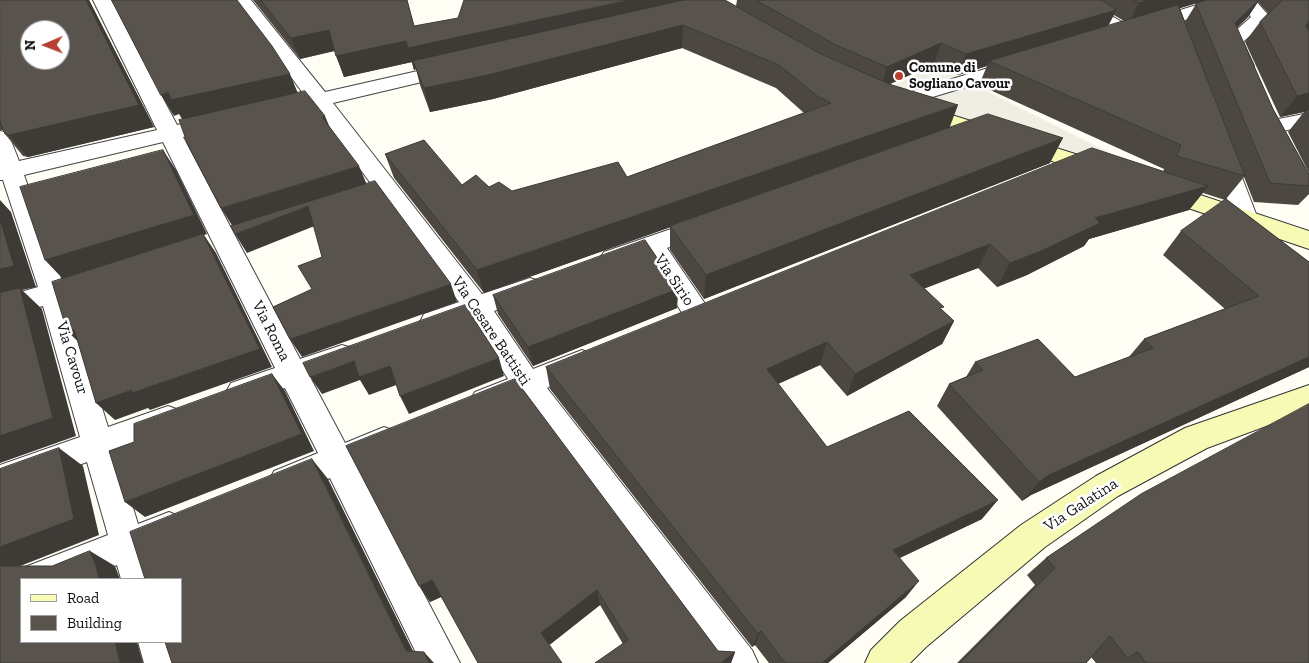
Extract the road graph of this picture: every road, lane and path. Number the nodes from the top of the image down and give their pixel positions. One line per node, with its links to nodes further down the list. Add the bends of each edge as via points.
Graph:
1 (102, 0): 17 (street, Via Roma)
2 (242, 0): 11 (street, Via Cesare Battisti)
3 (1073, 0): 6 (street)
4 (1232, 0): 6 (street, via 1175,28)
5 (1245, 0): 10 (street, via 1261,17 1233,41)
6 (1125, 32): 7 (street)
7 (1106, 38)
8 (1040, 58): 16 (street, via 884,99)
9 (475, 64): 11 (street)
10 (1251, 84)
11 (321, 99): 12 (street); 24 (street, Via Cesare Battisti)
12 (283, 108)
13 (236, 118): 17 (street)
14 (1309, 119): 15 (street)
15 (1271, 127)
16 (977, 128): 20 (street); 21 (street)
17 (169, 133): 22 (street); 30 (street, Via Roma)
18 (1216, 137): 27 (street)
19 (0, 138): 22 (street, Via Cavour)
20 (939, 142)
21 (1078, 162): 23 (street); 27 (street)
22 (5, 172): 35 (street, Via Cavour)
23 (1043, 176)
24 (388, 188): 25 (street); 36 (street, Via Cesare Battisti)
25 (361, 197)
26 (725, 218): 31 (street)
27 (1246, 219): 29 (street)
28 (252, 232): 30 (street)
29 (1309, 237)
30 (215, 244): 42 (street, Via Roma)
31 (651, 245): 32 (street); 38 (street, Via Sirio)
32 (596, 264)
33 (550, 281): 36 (street)
34 (91, 282): 35 (street)
35 (52, 294): 37 (street); 49 (street, Via Cavour)
36 (477, 307): 39 (street); 43 (street, Via Cesare Battisti)
37 (0, 308)
38 (698, 315)
39 (412, 330)
40 (366, 347): 42 (street)
41 (608, 351): 43 (street)
42 (293, 373): 45 (street); 50 (street, Via Roma)
43 (527, 384): 46 (street); 60 (street, Via Cesare Battisti)
44 (1309, 397): 61 (street, Via Galatina, via 1196,438 1107,486 1033,536 913,634)
45 (218, 401)
46 (464, 409)
47 (190, 411): 49 (street)
48 (409, 431): 50 (street)
49 (98, 446): 51 (street); 54 (street, Via Cavour)
50 (337, 460): 52 (street); 59 (street, Via Roma)
51 (0, 480)
52 (255, 493)
53 (200, 515): 54 (street)
54 (128, 545): 55 (street); 56 (street, Via Cavour)
55 (41, 578)
56 (138, 578)
57 (156, 643): 58 (street)
58 (163, 663)
59 (441, 663)
60 (739, 663)
61 (884, 663)

